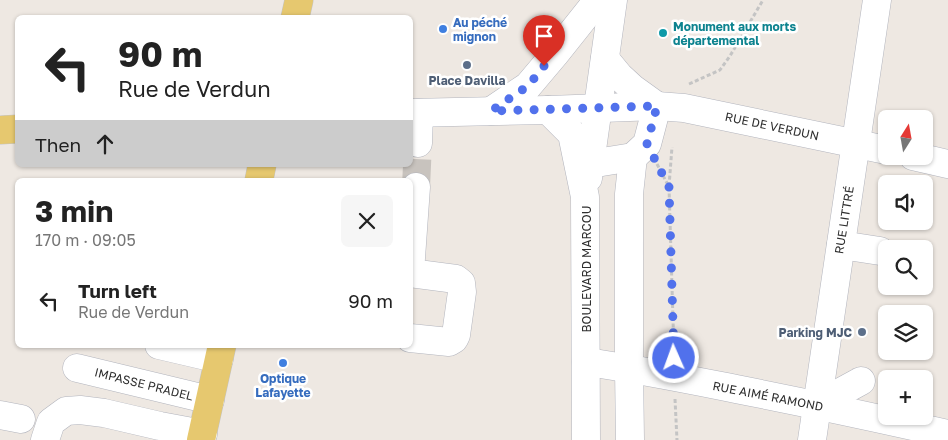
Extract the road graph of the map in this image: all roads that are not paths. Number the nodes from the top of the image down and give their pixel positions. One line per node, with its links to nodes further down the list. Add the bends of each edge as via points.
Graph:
1 (299, 0): 5 (main road)
2 (598, 0): 10 (street, via 528,86)
3 (613, 0): 6 (street)
4 (877, 0): 15 (street, RUE LITTRÉ)
5 (296, 15)
6 (605, 58): 7 (street, RUE DE VERDUN, via 632,88); 8 (street)
7 (668, 107): 8 (street, RUE DE VERDUN); 15 (street, RUE DE VERDUN); 16 (street)
8 (598, 108): 9 (street, RUE DE VERDUN); 19 (street)
9 (548, 110): 10 (street); 22 (street, BOULEVARD MARCOU, via 572,134)
10 (491, 111): 11 (street)
11 (415, 113): 14 (street)
12 (15, 129): 13 (main road)
13 (0, 130)
14 (418, 143)
15 (856, 143): 17 (street, RUE DE VERDUN); 24 (street, RUE LITTRÉ)
16 (651, 147): 19 (street, via 602,162); 32 (street, via 629,194)
17 (878, 148)
18 (933, 161): 20 (street)
19 (590, 162): 22 (street)
20 (948, 164)
21 (416, 187): 23 (street)
22 (585, 197): 30 (street, BOULEVARD MARCOU)
23 (413, 230)
24 (841, 244): 25 (street); 35 (street, RUE LITTRÉ)
25 (878, 250)
26 (413, 272): 27 (street, via 456,279 461,283 462,292 454,339 449,342)
27 (413, 338)
28 (186, 348): 29 (street)
29 (221, 352): 34 (main road)
30 (586, 362): 32 (street, RUE AIMÉ RAMOND); 40 (street, BOULEVARD MARCOU)
31 (77, 368): 34 (street, IMPASSE PRADEL)
32 (629, 368): 35 (street, RUE AIMÉ RAMOND); 41 (street)
33 (861, 381): 35 (street)
34 (210, 400): 38 (main road)
35 (817, 405): 37 (street, RUE AIMÉ RAMOND); 42 (street, RUE LITTRÉ)
36 (159, 433): 38 (street); 39 (street, via 104,413 73,410 66,411 52,422)
37 (948, 434)
38 (202, 437)
39 (45, 440)
40 (586, 440)
41 (630, 440)
42 (812, 440)

